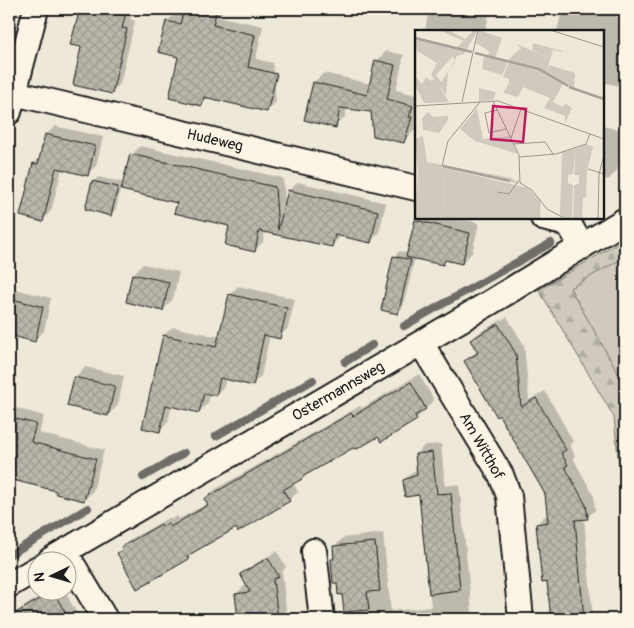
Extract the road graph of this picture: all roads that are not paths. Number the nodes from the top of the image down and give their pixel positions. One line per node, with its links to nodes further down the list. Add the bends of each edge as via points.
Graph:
1 (36, 9): 2 (street)
2 (11, 102): 3 (street, Hudeweg)
3 (415, 188)
4 (548, 219): 6 (street, via 569,224)
5 (625, 220): 6 (street, Ostermannsweg)
6 (582, 247): 7 (street, Ostermannsweg)
7 (421, 343): 8 (street, Ostermannsweg); 15 (street, Am Witthof, via 501,475 509,496)
8 (68, 550)
9 (314, 551): 14 (street)
10 (28, 574): 12 (street)
11 (78, 583): 13 (street)
12 (9, 584)
13 (105, 619)
14 (322, 619)
15 (521, 619)

